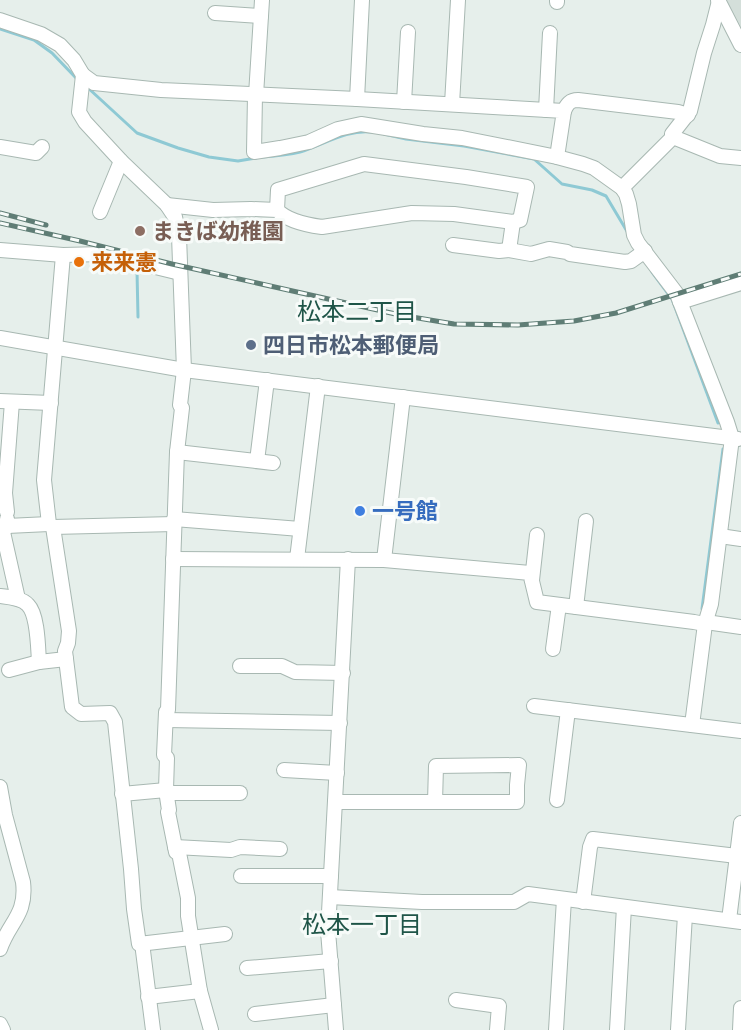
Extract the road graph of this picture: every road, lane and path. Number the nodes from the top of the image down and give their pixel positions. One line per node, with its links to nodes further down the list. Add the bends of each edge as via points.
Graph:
1 (262, 0): 6 (street)
2 (362, 0): 13 (street)
3 (458, 0): 15 (street)
4 (719, 0): 10 (street); 18 (street)
5 (215, 13): 6 (street)
6 (261, 16): 12 (street)
7 (0, 20): 11 (street, via 60,45 74,60)
8 (408, 32): 14 (street)
9 (550, 33): 16 (street)
10 (741, 45)
11 (83, 81): 12 (street); 24 (street, via 79,112)
12 (256, 95): 13 (street); 22 (street, via 254,152 309,142 361,124)
13 (357, 99): 14 (street)
14 (404, 102): 15 (street)
15 (452, 104): 16 (street)
16 (546, 110): 17 (street)
17 (564, 111): 18 (street, via 569,103 578,100); 22 (street)
18 (688, 115): 19 (street)
19 (673, 137): 23 (street, via 720,156); 25 (street)
20 (0, 147): 21 (street, via 36,153)
21 (42, 147)
22 (557, 157): 25 (street, via 594,168)
23 (741, 158)
24 (121, 160): 26 (street); 28 (street)
25 (622, 188): 33 (street)
26 (167, 206): 27 (street); 35 (street, via 175,217 179,236)
27 (277, 210): 29 (street, via 302,223 322,227 412,213); 29 (street, via 278,190 364,165 527,187 520,220)
28 (100, 212)
29 (513, 222): 32 (street)
30 (453, 246): 32 (street)
31 (0, 250): 34 (street)
32 (509, 250): 33 (street, via 531,254 549,249 625,262)
33 (641, 254): 37 (street)
34 (63, 255): 35 (street, via 102,254); 39 (street)
35 (180, 273): 40 (street)
36 (741, 283): 37 (street)
37 (680, 302): 46 (street)
38 (0, 338): 39 (street)
39 (55, 348): 40 (street); 45 (street)
40 (184, 370): 41 (street); 47 (street)
41 (267, 380): 42 (street); 48 (street)
42 (318, 386): 43 (street); 54 (street)
43 (403, 397): 46 (street); 61 (street)
44 (6, 401): 45 (street); 50 (street)
45 (51, 403): 53 (street, via 44,480)
46 (737, 439): 56 (street)
47 (177, 452): 48 (street); 52 (street)
48 (257, 461): 49 (street)
49 (273, 463)
50 (5, 517): 53 (street); 64 (street, via 3,532)
51 (586, 521): 66 (street)
52 (174, 522): 53 (street); 54 (street); 60 (street)
53 (51, 525): 70 (street, via 69,631)
54 (300, 529): 58 (street)
55 (537, 534): 62 (street)
56 (720, 536): 57 (street); 67 (street)
57 (741, 539)
58 (297, 559): 59 (street); 60 (street)
59 (348, 559): 61 (street); 74 (street)
60 (173, 560): 77 (street)
61 (384, 560): 62 (street, via 530,573)
62 (531, 580): 65 (street, via 537,602)
63 (0, 596): 64 (street)
64 (18, 599): 71 (street, via 27,604 35,621)
65 (559, 605): 66 (street); 69 (street)
66 (576, 607): 67 (street)
67 (706, 622): 68 (street); 79 (street)
68 (741, 627)
69 (554, 649)
70 (66, 659): 71 (street); 85 (street, via 72,707 81,714 110,713 115,722)
71 (39, 662): 73 (street)
72 (240, 666): 74 (street)
73 (9, 670)
74 (343, 673): 78 (street)
75 (534, 706): 76 (street)
76 (568, 710): 79 (street); 87 (street)
77 (166, 720): 78 (street); 84 (street)
78 (340, 723): 82 (street)
79 (692, 725): 80 (street)
80 (741, 731)
81 (284, 770): 82 (street)
82 (337, 773): 88 (street)
83 (0, 787): 105 (street, via 24,890 22,909)
84 (166, 791): 85 (street); 86 (street); 91 (street)
85 (122, 794): 104 (street, via 134,909)
86 (240, 794)
87 (557, 800)
88 (335, 801): 89 (street); 95 (street)
89 (435, 801): 89 (street, via 517,802 519,765 436,766)
90 (741, 823): 93 (street)
91 (175, 847): 92 (street); 103 (street, via 188,898)
92 (280, 849)
93 (737, 856): 98 (street, via 593,839); 101 (street)
94 (241, 876): 95 (street)
95 (331, 876): 96 (street)
96 (330, 897): 97 (street, via 514,902 528,894); 106 (street)
97 (564, 899): 98 (street); 120 (street)
98 (583, 902): 99 (street)
99 (624, 907): 100 (street); 121 (street)
100 (685, 915): 101 (street); 122 (street)
101 (735, 921)
102 (225, 934): 103 (street)
103 (192, 937): 104 (street); 108 (street)
104 (142, 944): 109 (street)
105 (0, 949)
106 (331, 961): 107 (street); 111 (street)
107 (247, 968)
108 (200, 991): 109 (street); 117 (street)
109 (148, 997): 116 (street)
110 (456, 1000): 119 (street, via 499,1006)
111 (334, 1005): 113 (street); 118 (street)
112 (741, 1008): 123 (street)
113 (255, 1014)
114 (0, 1024): 115 (street)
115 (3, 1030)
116 (153, 1030)
117 (211, 1030)
118 (336, 1030)
119 (497, 1030)
120 (556, 1030)
121 (617, 1030)
122 (678, 1030)
123 (740, 1030)

